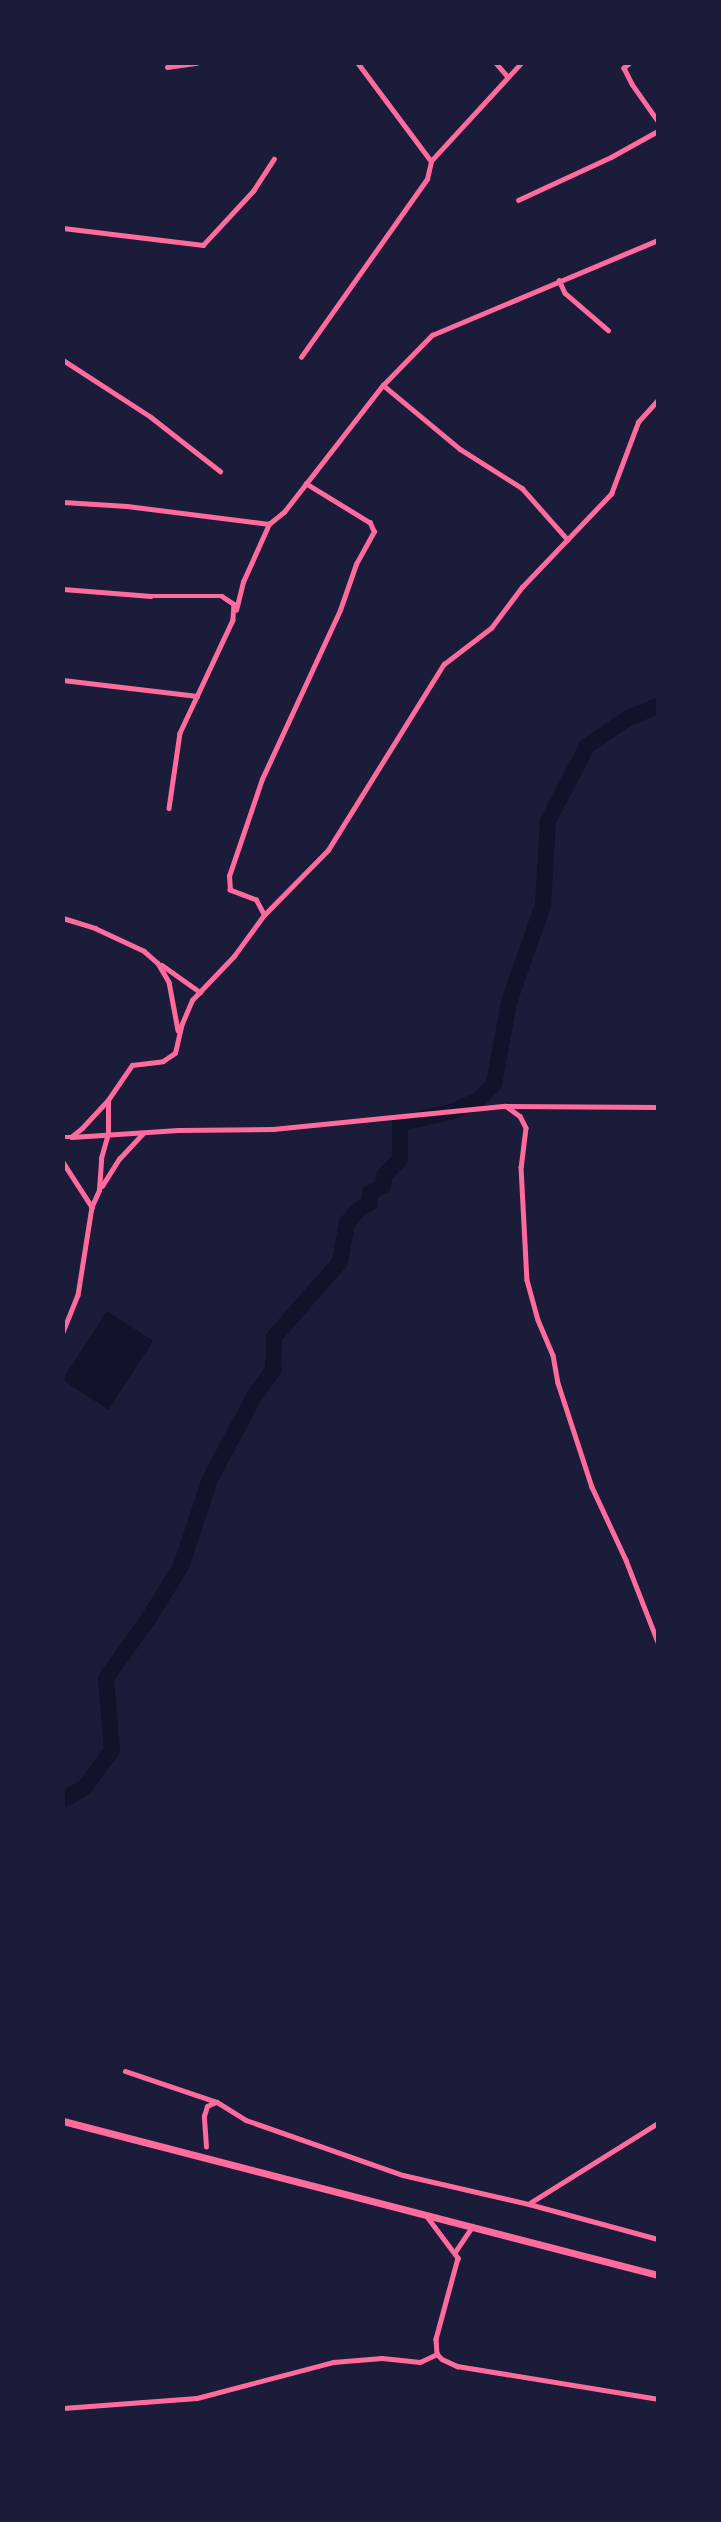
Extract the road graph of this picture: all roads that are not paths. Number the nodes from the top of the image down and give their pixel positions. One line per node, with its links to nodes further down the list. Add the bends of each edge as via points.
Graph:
1 (197, 63): 6 (street)
2 (358, 63): 11 (street)
3 (496, 63): 7 (street)
4 (521, 63): 7 (street)
5 (630, 63): 8 (street, via 624,68)
6 (167, 67)
7 (508, 77): 11 (street)
8 (658, 121)
9 (658, 131): 12 (street)
10 (274, 159): 13 (street, via 253,191 202,245)
11 (431, 161): 17 (street, via 427,179)
12 (518, 200)
13 (63, 228)
14 (658, 240): 15 (street)
15 (559, 280): 16 (street, via 565,293); 19 (street, via 463,324 442,329)
16 (607, 330)
17 (301, 357)
18 (63, 360): 21 (street, via 151,417)
19 (383, 385): 22 (street); 25 (street, via 460,449 522,488)
20 (658, 401): 25 (street, via 638,422 611,494)
21 (220, 471)
22 (306, 484): 24 (street); 31 (street, via 370,523 374,532 262,779 229,876 230,890 256,900)
23 (63, 502): 24 (street)
24 (270, 524): 27 (street, via 243,582)
25 (568, 540): 31 (street, via 514,596 491,628 444,664 328,850)
26 (63, 589): 27 (street, via 222,596)
27 (236, 611): 29 (street)
28 (63, 680): 29 (street)
29 (197, 696): 30 (street, via 180,733)
30 (169, 808)
31 (264, 915): 34 (street)
32 (63, 918): 33 (street, via 144,951)
33 (158, 963): 34 (street); 35 (street, via 169,982)
34 (200, 992): 35 (street, via 185,1012)
35 (179, 1037): 36 (street, via 170,1058 132,1065)
36 (108, 1100): 40 (street); 42 (street)
37 (505, 1105): 38 (street); 39 (street, via 273,1129); 47 (street, via 520,1116 526,1128 521,1167 527,1280 538,1320 592,1486)
38 (658, 1107)
39 (145, 1131): 40 (street); 44 (street)
40 (108, 1133): 42 (street); 44 (street)
41 (63, 1137): 42 (street)
42 (71, 1137)
43 (63, 1162): 45 (street)
44 (99, 1190): 45 (street)
45 (92, 1207): 46 (street, via 78,1295)
46 (63, 1332)
47 (658, 1642)
48 (125, 2071): 49 (street)
49 (217, 2102): 52 (street, via 207,2106 204,2116); 53 (street, via 246,2120 404,2175)
50 (63, 2121): 54 (main road)
51 (658, 2123): 53 (street)
52 (206, 2147)
53 (529, 2204): 56 (street)
54 (426, 2214): 55 (main road); 57 (street)
55 (473, 2226): 57 (street); 58 (main road)
56 (658, 2239)
57 (455, 2252): 59 (street, via 457,2264 436,2339)
58 (658, 2275)
59 (437, 2354): 60 (street, via 457,2366); 61 (street, via 420,2362 382,2358 333,2362 197,2398)
60 (658, 2399)
61 (63, 2408)

